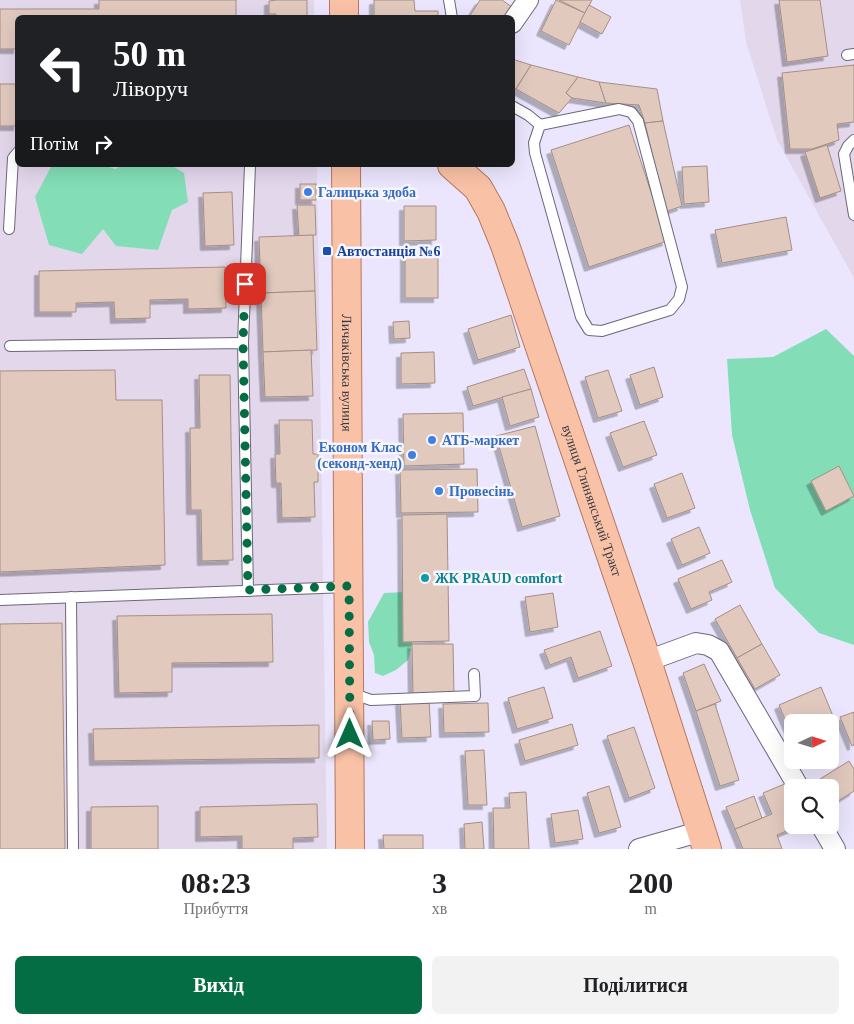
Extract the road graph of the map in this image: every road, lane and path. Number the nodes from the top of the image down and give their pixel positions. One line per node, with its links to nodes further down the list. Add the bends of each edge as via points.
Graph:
1 (344, 0): 4 (main road)
2 (449, 0): 5 (lane)
3 (528, 0): 6 (street)
4 (344, 15)
5 (452, 15)
6 (515, 19)
7 (515, 108): 8 (lane)
8 (540, 125): 8 (lane, via 534,143 535,153 581,317 588,330 602,331 670,310 679,299 682,287 638,122 631,112 619,109)
9 (854, 140): 14 (lane, via 844,154)
10 (15, 156): 15 (lane)
11 (250, 167): 16 (lane)
12 (346, 167): 18 (main road, Личаківська вулиця)
13 (454, 167): 22 (main road, вулиця Глинянський Тракт, via 478,188 506,245)
14 (854, 215)
15 (9, 229)
16 (243, 343): 17 (lane); 19 (lane)
17 (10, 346)
18 (349, 586): 19 (lane); 24 (main road, Личаківська вулиця)
19 (248, 590): 20 (lane)
20 (71, 598): 21 (lane); 28 (lane)
21 (0, 600)
22 (647, 661): 25 (street, via 696,643 719,651); 27 (main road, вулиця Глинянський Тракт)
23 (474, 674): 24 (lane, via 475,696 371,700)
24 (350, 692): 29 (main road, Личаківська вулиця)
25 (794, 779)
26 (826, 834): 31 (street)
27 (704, 840): 30 (street)
28 (73, 849)
29 (350, 849)
30 (638, 849)
31 (835, 849)

